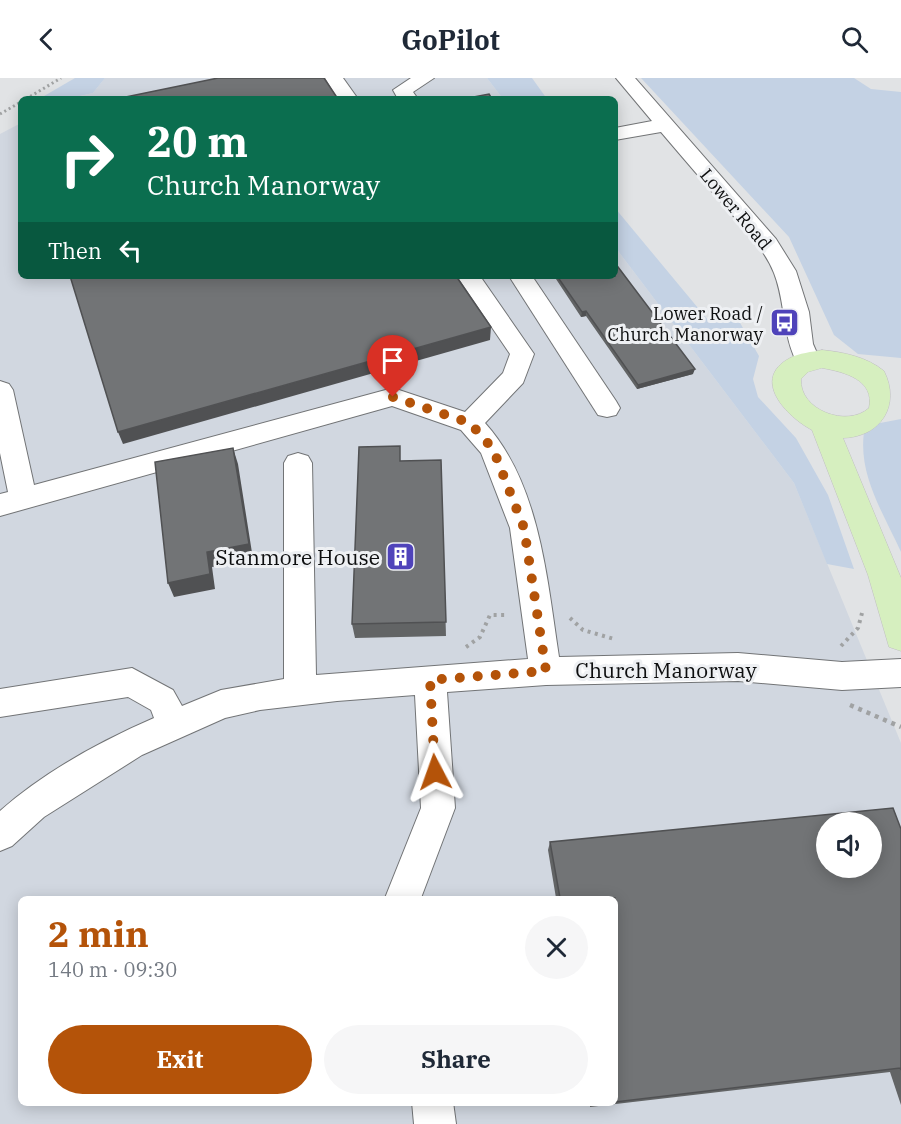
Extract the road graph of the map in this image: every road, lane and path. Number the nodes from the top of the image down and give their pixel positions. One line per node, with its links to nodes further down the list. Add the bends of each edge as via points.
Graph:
1 (61, 78): 5 (path)
2 (334, 78): 6 (street)
3 (425, 78): 7 (street, via 402,90)
4 (625, 78): 10 (street, Lower Road)
5 (31, 96)
6 (346, 96)
7 (406, 96)
8 (18, 104): 9 (path)
9 (0, 114)
10 (665, 125): 11 (street); 16 (street, Lower Road, via 776,255 785,271)
11 (618, 133)
12 (470, 279): 15 (street)
13 (522, 279): 14 (street)
14 (563, 343): 15 (street); 20 (street)
15 (522, 354): 22 (street, via 514,377)
16 (808, 360): 17 (main road, via 839,360); 23 (main road, via 787,374 785,386 791,402 802,414)
17 (858, 366): 18 (main road); 21 (main road, via 872,375)
18 (901, 373)
19 (0, 390): 25 (street)
20 (607, 408)
21 (892, 409): 23 (main road, via 860,426)
22 (470, 423): 25 (street, via 393,397); 33 (street, via 493,449 524,528)
23 (825, 424): 30 (main road, via 884,575)
24 (298, 463): 36 (street)
25 (12, 501)
26 (863, 608): 32 (path, via 858,628)
27 (564, 614): 29 (path)
28 (490, 615): 31 (path)
29 (583, 630)
30 (901, 636)
31 (480, 637)
32 (837, 648)
33 (546, 671): 34 (street, Church Manorway, via 738,667 842,676); 35 (street, Church Manorway)
34 (901, 673)
35 (430, 680): 36 (street, Church Manorway); 42 (street, via 438,808)
36 (300, 691): 39 (street, Church Manorway, via 221,704)
37 (848, 702): 40 (path)
38 (0, 703): 39 (street, via 132,682 162,700)
39 (174, 724): 41 (street, Church Manorway, via 86,770 32,805)
40 (901, 727)
41 (0, 834)
42 (404, 896)
43 (433, 1106): 44 (street)
44 (435, 1124)

